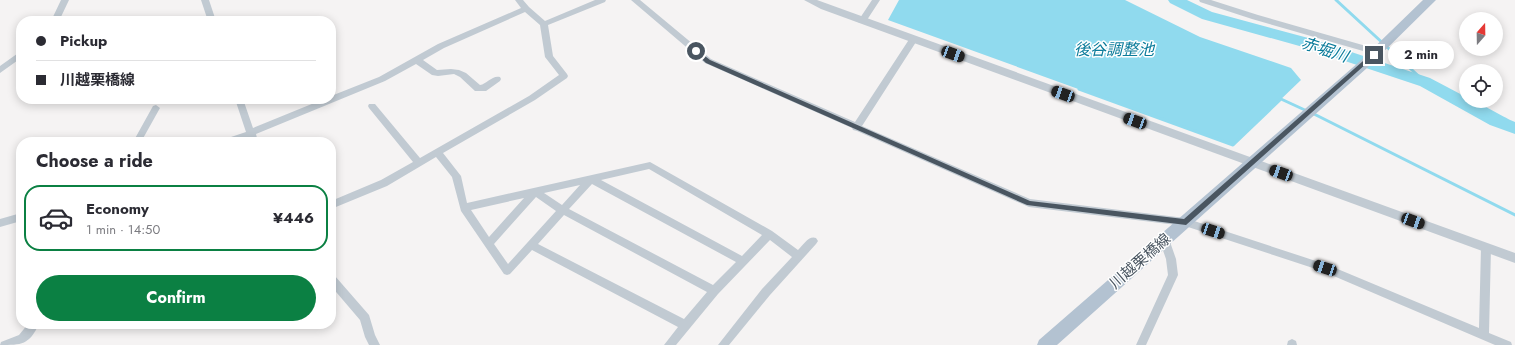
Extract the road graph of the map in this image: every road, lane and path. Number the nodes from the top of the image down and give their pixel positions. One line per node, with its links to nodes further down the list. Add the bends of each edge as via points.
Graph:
1 (65, 0): 11 (street)
2 (205, 0): 12 (street)
3 (519, 0): 10 (street)
4 (602, 0): 14 (street)
5 (635, 0): 26 (street, via 708,61)
6 (809, 0): 13 (street)
7 (876, 0): 13 (street)
8 (1203, 0): 17 (street)
9 (1430, 0): 17 (main road, 川越栗橋線)
10 (526, 9): 14 (street); 18 (street, via 441,46)
11 (57, 16)
12 (210, 16)
13 (862, 21): 15 (street)
14 (544, 24): 29 (street, via 549,57 564,76 532,98)
15 (913, 40): 26 (street); 30 (street)
16 (16, 58): 19 (street)
17 (1371, 58): 30 (main road, 川越栗橋線)
18 (416, 60): 20 (street, via 435,73 458,72 478,88 488,87); 21 (street, via 382,79)
19 (0, 70)
20 (497, 79)
21 (336, 99)
22 (241, 104): 27 (street)
23 (325, 104): 27 (street)
24 (372, 106): 31 (street)
25 (156, 108): 28 (street)
26 (856, 128): 38 (street, via 1029,203)
27 (252, 136)
28 (140, 137)
29 (438, 153): 31 (street); 35 (street, via 456,176)
30 (1252, 163): 38 (main road, 川越栗橋線); 45 (street)
31 (419, 164): 34 (street, via 384,183)
32 (591, 180): 33 (street); 36 (street); 40 (street, via 650,165); 48 (street)
33 (535, 192): 35 (street); 36 (street); 43 (street)
34 (336, 203)
35 (464, 208): 43 (street)
36 (564, 211): 44 (street); 50 (street)
37 (16, 218): 39 (street)
38 (1186, 222): 41 (main road, 川越栗橋線); 53 (street, via 1325,268)
39 (0, 223)
40 (769, 234): 46 (street); 48 (street)
41 (1164, 239): 58 (main road, 川越栗橋線); 59 (street, via 1174,275)
42 (813, 240): 46 (street)
43 (488, 244): 44 (street, via 507,271)
44 (532, 246): 51 (street)
45 (1486, 248): 47 (street); 53 (street)
46 (799, 256): 57 (street, via 740,322)
47 (1515, 258)
48 (743, 261): 50 (street)
49 (336, 285): 55 (street, via 365,318)
50 (714, 291): 51 (street)
51 (685, 325): 56 (street)
52 (30, 329): 54 (street, via 23,339)
53 (1484, 335): 60 (street)
54 (5, 345)
55 (375, 345)
56 (669, 345)
57 (723, 345)
58 (1046, 345)
59 (1141, 345)
60 (1507, 345)

